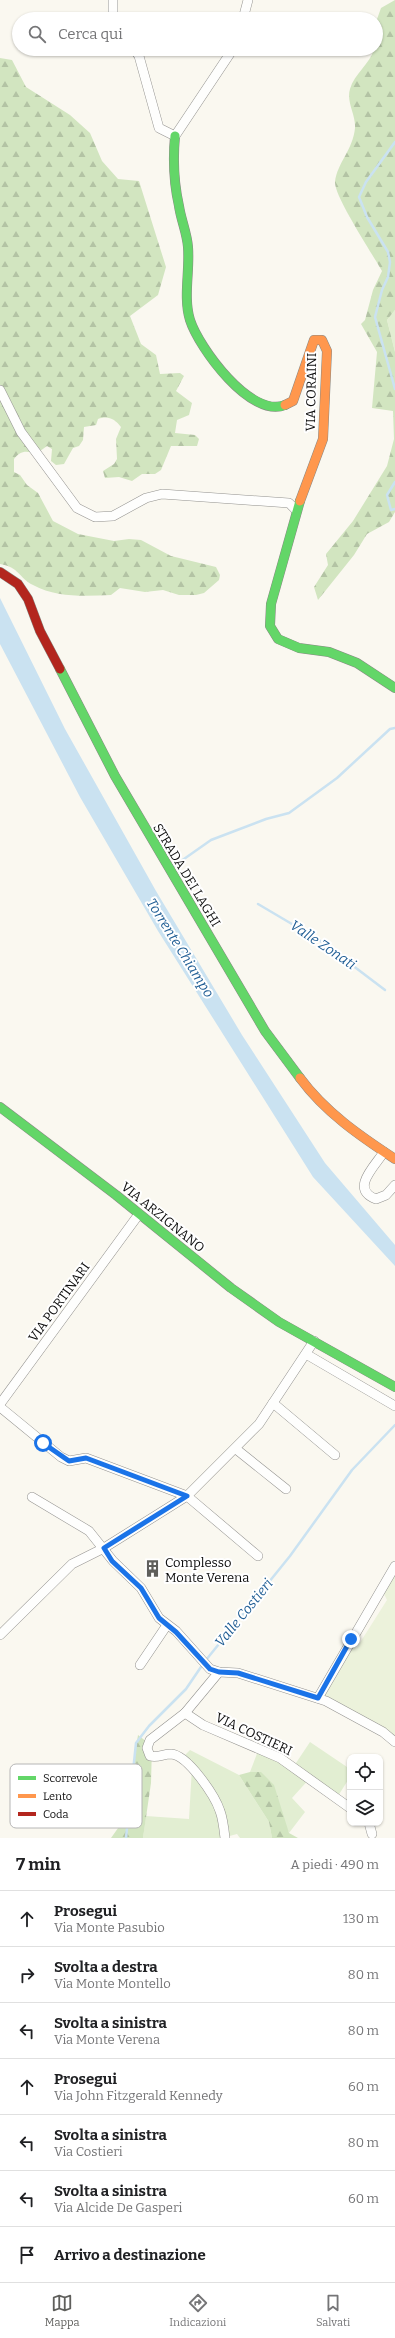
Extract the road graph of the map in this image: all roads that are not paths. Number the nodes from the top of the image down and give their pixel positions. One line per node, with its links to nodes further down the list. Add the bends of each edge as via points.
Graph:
1 (113, 0): 3 (street)
2 (248, 0): 4 (street)
3 (113, 12)
4 (245, 12)
5 (140, 56): 7 (street, via 159,128)
6 (228, 56): 7 (street)
7 (175, 136): 9 (street, VIA CORAINI, via 172,162 188,246 190,320 198,338 213,360 252,399 280,407 293,401 314,340 322,340 326,351 323,440)
8 (0, 390): 9 (street, via 21,432 77,508 95,517 113,516 146,498 162,494 289,503)
9 (296, 510): 11 (street, VIA CORAINI, via 271,604 270,626 278,638 299,648 329,652 357,663)
10 (0, 572): 13 (street, STRADA DEI LAGHI, via 11,577 28,600 40,631 126,798 265,1030 307,1088 349,1128)
11 (395, 688)
12 (0, 1107): 16 (street, VIA ARZIGNANO)
13 (384, 1152): 14 (street, STRADA DEI LAGHI); 15 (street, via 364,1183 364,1190 368,1196 376,1199 386,1195)
14 (395, 1159)
15 (395, 1185)
16 (139, 1214): 17 (street, VIA ARZIGNANO, via 231,1288 279,1322); 21 (street, VIA PORTINARI)
17 (314, 1341): 18 (street); 19 (street, VIA ARZIGNANO)
18 (306, 1354): 20 (street); 22 (street)
19 (395, 1387)
20 (273, 1403): 24 (street, via 259,1424); 25 (street)
21 (0, 1404)
22 (395, 1406)
23 (0, 1407): 27 (street, via 69,1461 86,1458)
24 (236, 1449): 26 (street); 27 (street)
25 (335, 1455)
26 (286, 1489)
27 (187, 1496): 29 (street); 30 (street)
28 (32, 1497): 29 (street, via 89,1531)
29 (104, 1548): 32 (street, via 112,1561 141,1588 156,1614); 33 (street, via 72,1564)
30 (258, 1556)
31 (395, 1566): 36 (street)
32 (167, 1625): 34 (street); 35 (street)
33 (0, 1635)
34 (140, 1665)
35 (215, 1671): 36 (street, via 238,1673); 37 (street)
36 (318, 1698): 38 (street, via 383,1732)
37 (185, 1713): 39 (street, VIA COSTIERI, via 203,1724 280,1758); 42 (street, via 150,1740 148,1753 157,1758 171,1754 179,1757 206,1785 220,1810)
38 (395, 1742)
39 (347, 1806)
40 (370, 1826): 41 (street)
41 (372, 1834)
42 (225, 1838)

